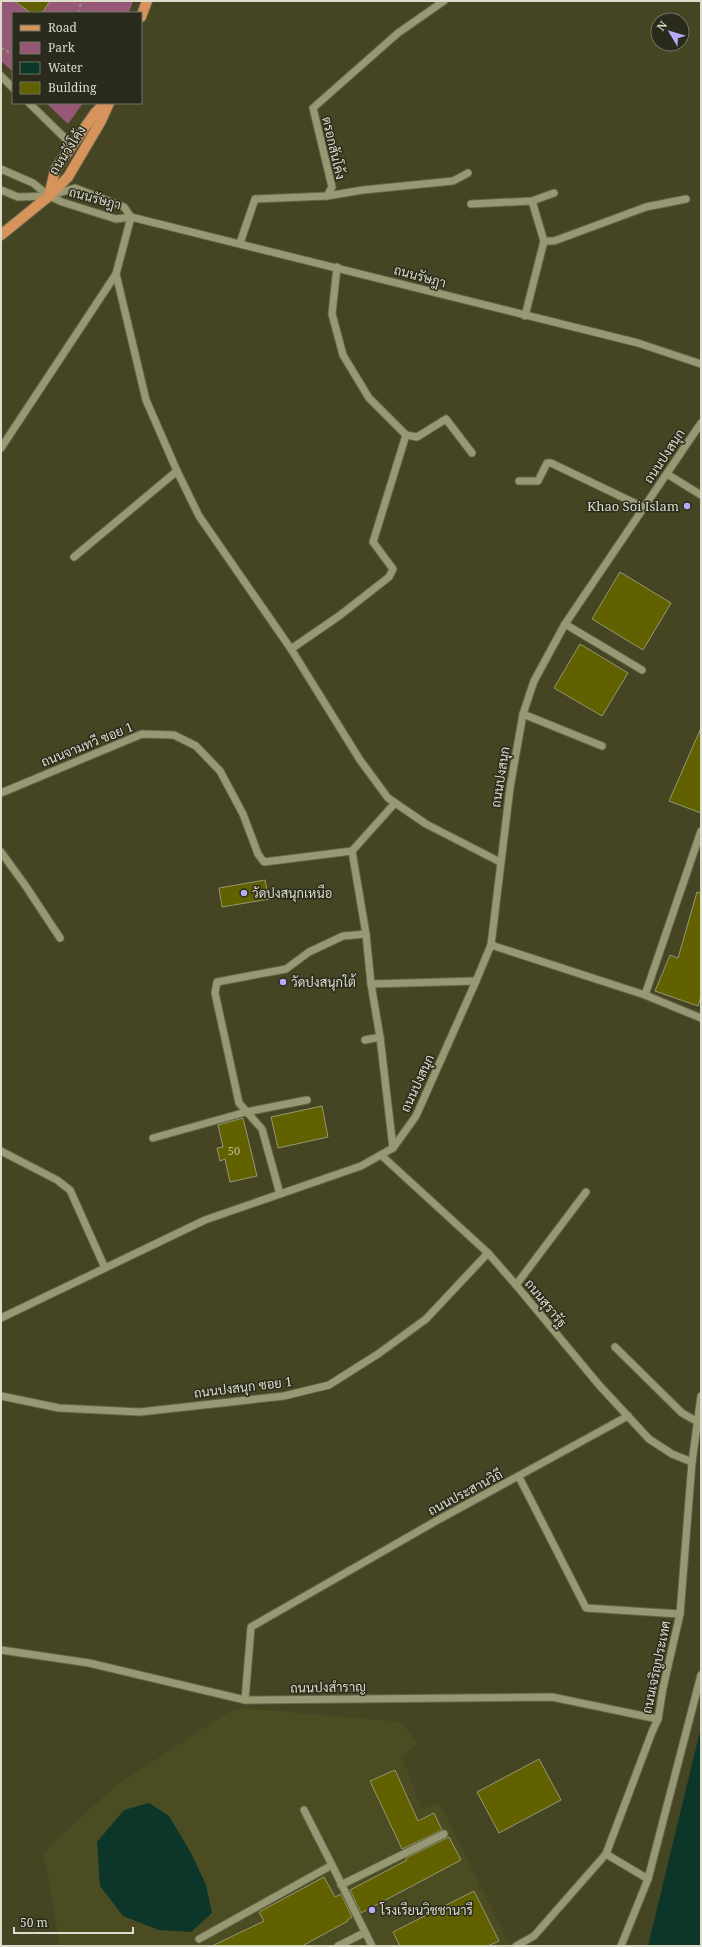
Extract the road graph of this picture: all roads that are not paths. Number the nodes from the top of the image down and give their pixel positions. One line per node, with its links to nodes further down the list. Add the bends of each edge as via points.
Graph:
1 (147, 1): 3 (main road)
2 (444, 1): 15 (street, ตรอกสันโค้ง, via 398,33 313,108 332,187)
3 (142, 14)
4 (1, 76): 5 (street)
5 (12, 87)
6 (30, 104): 9 (street)
7 (104, 104): 9 (main road, ถนนวังโค้ง)
8 (109, 104): 14 (main road, ถนนวังโค้ง, via 68,177)
9 (73, 146): 14 (main road, ถนนวังโค้ง, via 55,170)
10 (1, 169): 14 (street, via 33,183)
11 (468, 173): 15 (street, via 453,181)
12 (1, 190): 14 (street, via 18,197)
13 (554, 193): 17 (street)
14 (49, 196): 19 (street, ถนนรัษฎา, via 116,219); 19 (street, ถนนรัษฎา, via 75,188 124,207); 20 (main road)
15 (327, 196): 22 (street, ตรอกสันโค้ง, via 255,199)
16 (686, 199): 21 (street, via 646,207 554,241)
17 (532, 201): 18 (street); 21 (street)
18 (471, 204)
19 (131, 217): 22 (street, ถนนรัษฎา); 24 (street)
20 (1, 234)
21 (544, 241): 25 (street)
22 (240, 243): 23 (street, ถนนรัษฎา)
23 (337, 267): 25 (street, ถนนรัษฎา); 28 (street, via 332,314 343,355 369,398)
24 (116, 274): 29 (street); 31 (street, via 146,400)
25 (524, 316): 26 (street, ถนนรัษฎา, via 638,343)
26 (701, 364)
27 (701, 423): 32 (street, ถนนปงสนุก)
28 (406, 435): 30 (street, via 417,437 446,419); 38 (street, via 373,542 393,569 389,577)
29 (1, 448)
30 (472, 452)
31 (177, 471): 36 (street); 38 (street, via 199,516)
32 (667, 474): 34 (street); 35 (street, ถนนปงสนุก)
33 (519, 481): 35 (street, via 538,481 547,463 551,463)
34 (701, 495)
35 (645, 508): 37 (street, ถนนปงสนุก)
36 (74, 557)
37 (565, 624): 39 (street); 40 (street, ถนนปงสนุก, via 534,681)
38 (291, 649): 43 (street, via 360,760 388,798)
39 (642, 670)
40 (523, 714): 41 (street); 47 (street, ถนนปงสนุก)
41 (602, 746)
42 (1, 793): 45 (street, ถนนจามทวี ซอย 1, via 142,734 174,735 196,746 220,771 264,862)
43 (395, 802): 45 (street); 47 (street, via 426,824)
44 (701, 831): 53 (street)
45 (352, 851): 48 (street)
46 (1, 852): 49 (street)
47 (500, 862): 50 (street, ถนนปงสนุก)
48 (366, 934): 52 (street); 58 (street, via 343,936 309,952 286,969 217,982 215,993 239,1103)
49 (60, 938)
50 (491, 944): 51 (street, ถนนปงสนุก); 53 (street)
51 (476, 981): 52 (street); 60 (street, ถนนปงสนุก, via 416,1116)
52 (371, 984): 55 (street)
53 (645, 995): 54 (street)
54 (701, 1018)
55 (380, 1037): 56 (street); 60 (street)
56 (365, 1040)
57 (307, 1100): 58 (street)
58 (246, 1112): 59 (street); 64 (street, via 262,1129)
59 (153, 1138)
60 (393, 1148): 62 (street, ถนนปงสนุก)
61 (1, 1151): 66 (street, via 57,1180 70,1190)
62 (380, 1155): 64 (street, ถนนปงสนุก, via 361,1166); 65 (street, ถนนสุรารัฐ)
63 (586, 1192): 67 (street)
64 (280, 1194): 66 (street, ถนนปงสนุก, via 205,1220)
65 (488, 1253): 67 (street, ถนนสุรารัฐ); 70 (street, ถนนปงสนุก ซอย 1, via 426,1319 378,1354 329,1384 284,1396 140,1412 59,1408)
66 (105, 1268): 68 (street, ถนนปงสนุก)
67 (516, 1285): 72 (street, ถนนสุรารัฐ)
68 (1, 1318)
69 (615, 1347): 73 (street, via 682,1413)
70 (1, 1396)
71 (701, 1396): 73 (street, ถนนเจริญประเทศ)
72 (628, 1416): 74 (street, ถนนสุรารัฐ, via 649,1439 672,1454); 75 (street, ถนนประสานวิถี)
73 (698, 1422): 74 (street, ถนนเจริญประเทศ)
74 (692, 1462): 76 (street, ถนนเจริญประเทศ)
75 (520, 1476): 76 (street, via 586,1608); 79 (street, ถนนประสานวิถี, via 436,1521 252,1627)
76 (680, 1614): 80 (street, ถนนเจริญประเทศ)
77 (1, 1650): 79 (street, ถนนปงสำราญ, via 89,1663)
78 (701, 1675): 85 (street)
79 (245, 1700): 80 (street, ถนนปงสำราญ, via 552,1697)
80 (658, 1719): 83 (street, ถนนเจริญประเทศ)
81 (304, 1810): 84 (street)
82 (444, 1834): 86 (street)
83 (606, 1854): 85 (street); 91 (street, ถนนเจริญประเทศ, via 534,1936)
84 (332, 1865): 86 (street); 88 (street)
85 (648, 1878): 92 (street)
86 (341, 1885): 87 (street)
87 (364, 1933): 89 (street); 90 (street)
88 (199, 1939)
89 (338, 1946)
90 (372, 1946)
91 (516, 1946)
92 (621, 1946)

